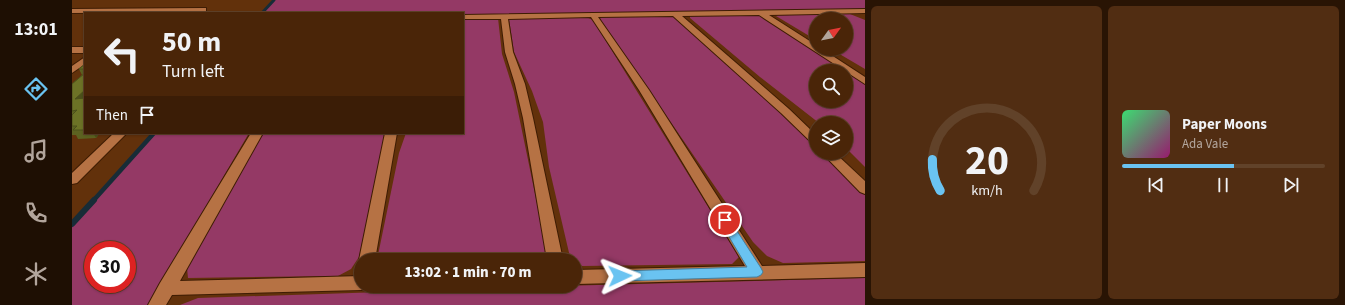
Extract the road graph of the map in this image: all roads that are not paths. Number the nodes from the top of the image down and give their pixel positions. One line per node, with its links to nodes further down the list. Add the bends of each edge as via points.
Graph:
1 (203, 10): 2 (street)
2 (72, 11)
3 (847, 11): 4 (street); 5 (street); 10 (street)
4 (865, 11)
5 (760, 12): 6 (street); 11 (street)
6 (675, 14): 7 (street); 21 (street)
7 (593, 15): 8 (street); 28 (street, via 644,90)
8 (504, 16): 9 (street); 26 (street, via 509,52 528,118)
9 (464, 17)
10 (865, 20)
11 (809, 44)
12 (72, 50): 13 (street)
13 (84, 50)
14 (827, 56): 17 (street)
15 (84, 61): 16 (street)
16 (72, 70)
17 (865, 81)
18 (120, 134): 23 (street)
19 (256, 134): 31 (street)
20 (392, 134): 25 (street)
21 (809, 134)
22 (835, 160): 24 (street)
23 (72, 180)
24 (865, 189)
25 (368, 253)
26 (554, 253)
27 (865, 270): 28 (street)
28 (757, 272): 29 (street)
29 (582, 277)
30 (354, 283): 31 (street)
31 (166, 288): 32 (street)
32 (157, 305)

